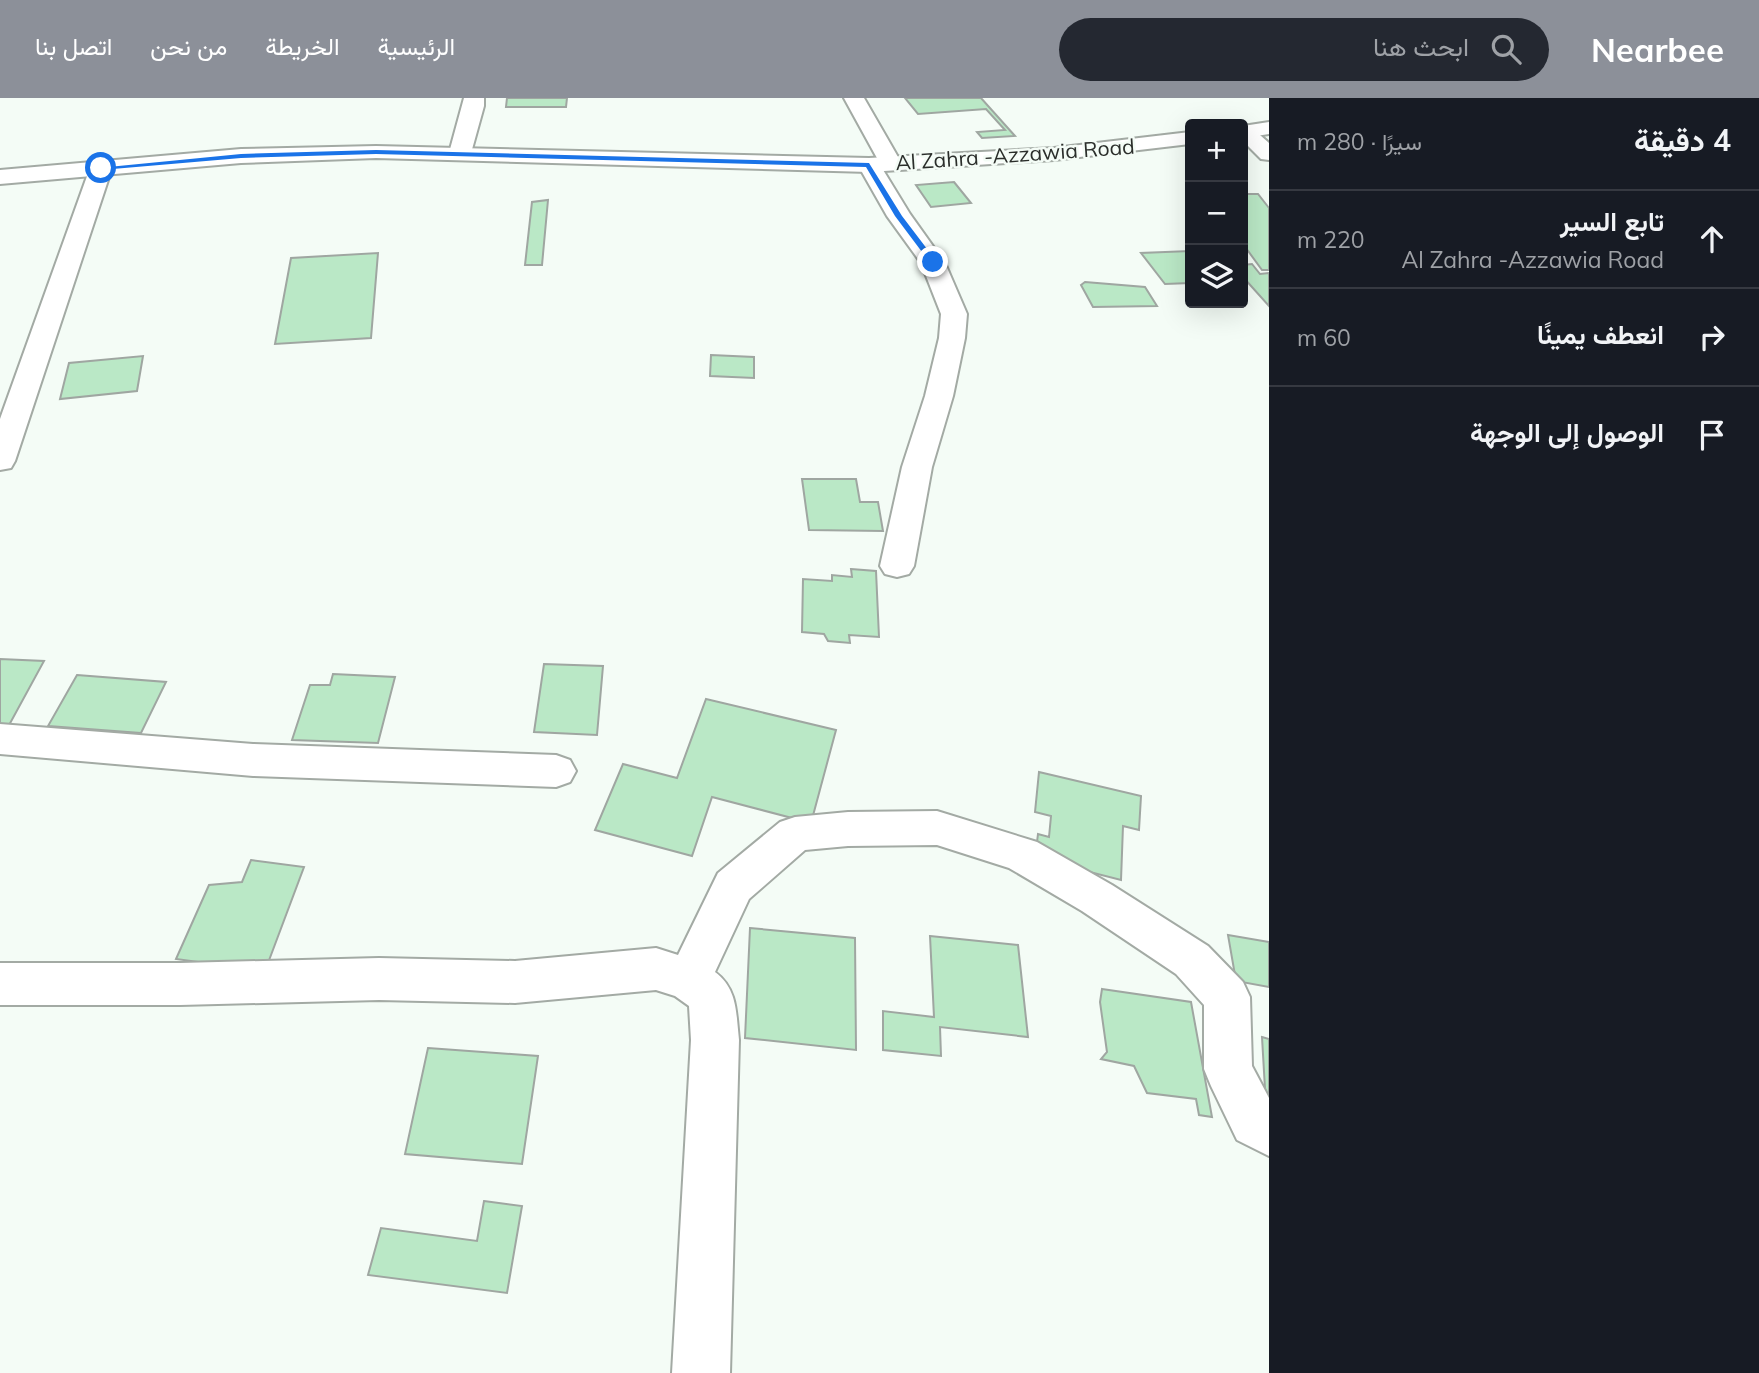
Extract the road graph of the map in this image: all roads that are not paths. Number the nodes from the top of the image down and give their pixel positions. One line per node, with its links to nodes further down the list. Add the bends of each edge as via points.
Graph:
1 (474, 98): 7 (street)
2 (853, 98): 9 (street)
3 (1269, 128): 4 (street)
4 (1248, 131)
5 (1248, 135): 8 (street)
6 (1185, 139): 9 (street, Al Zahra -Azzawia Road, via 1054,154)
7 (460, 153): 9 (street, Al Zahra -Azzawia Road); 10 (street, Al Zahra -Azzawia Road, via 311,153)
8 (1269, 153)
9 (880, 164): 13 (street, via 899,216 933,262 954,314)
10 (101, 168): 11 (street, Al Zahra -Azzawia Road); 12 (street)
11 (0, 177)
12 (0, 461)
13 (897, 566)
14 (0, 739): 15 (street, via 253,760)
15 (556, 771)
16 (689, 979): 17 (street, via 656,969 515,982 379,979); 18 (street, via 733,886 795,834 937,828 1022,855 1192,960 1227,997 1228,1069 1255,1122); 19 (street, via 711,996 715,1040)
17 (0, 984)
18 (1269, 1131)
19 (701, 1373)

